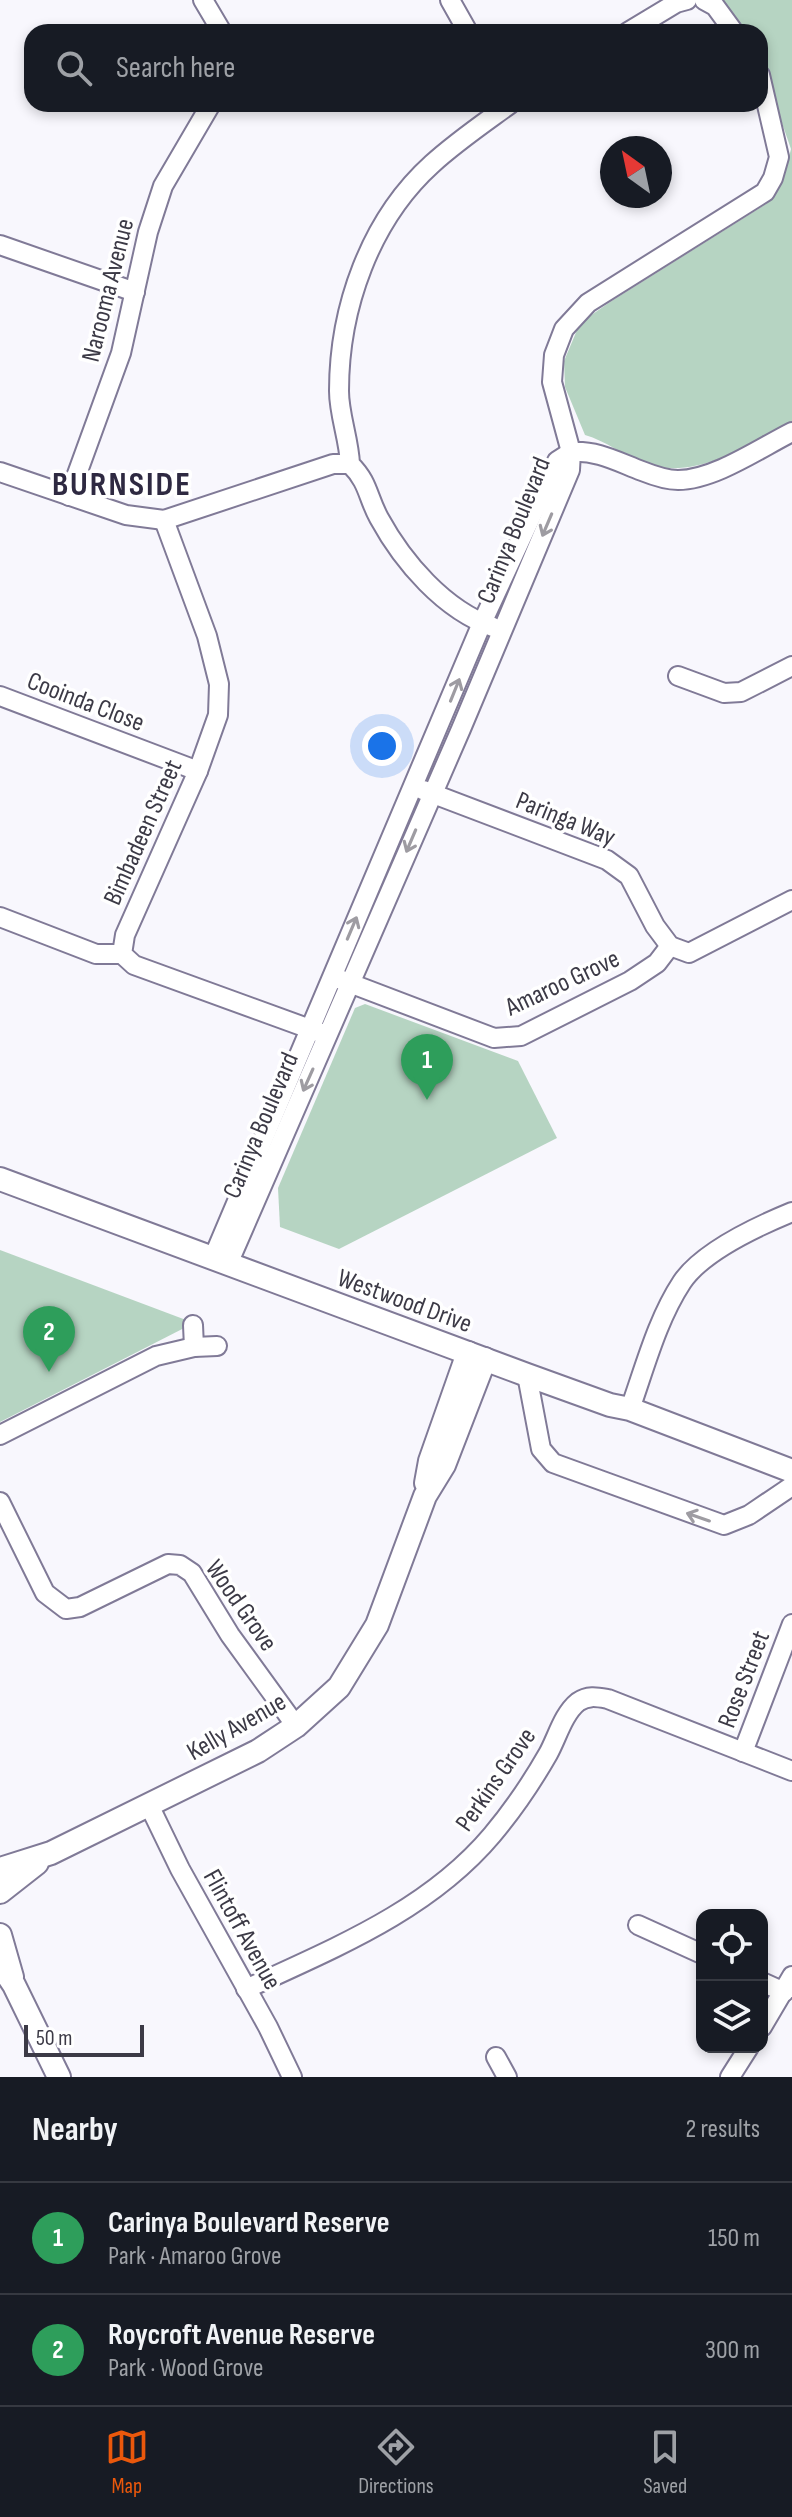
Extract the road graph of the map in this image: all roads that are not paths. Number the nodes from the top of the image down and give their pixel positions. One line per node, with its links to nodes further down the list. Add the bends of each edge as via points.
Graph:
1 (203, 0): 5 (street)
2 (450, 0): 6 (street)
3 (687, 0): 7 (street)
4 (704, 0): 8 (street)
5 (217, 24)
6 (464, 24)
7 (641, 24)
8 (728, 24)
9 (768, 110): 15 (street, via 779,157 765,192 588,303 564,329 554,355 552,382)
10 (206, 112): 13 (street, Narooma Avenue, via 163,186)
11 (499, 112): 16 (street, via 431,164 392,209 363,264 346,318 339,394)
12 (0, 245): 13 (street)
13 (135, 292): 18 (street, Narooma Avenue, via 121,353)
14 (792, 432): 15 (street, via 700,477 676,480 585,451)
15 (571, 452): 20 (street, Carinya Boulevard, via 557,461); 21 (street, Carinya Boulevard, one-way to 21, via 570,470)
16 (350, 464): 19 (street, via 333,464); 20 (street, via 363,477 394,545 433,588)
17 (0, 472): 18 (street)
18 (69, 496): 19 (street, via 126,515)
19 (164, 520): 25 (street, Bimbadeen Street, via 219,684 218,715)
20 (482, 623): 21 (street); 26 (street, Carinya Boulevard, one-way to 20)
21 (501, 630): 27 (street, Carinya Boulevard)
22 (792, 666): 23 (street, via 733,693)
23 (678, 676)
24 (0, 696): 25 (street, Cooinda Close)
25 (198, 771): 31 (street, Bimbadeen Street, via 125,935)
26 (413, 786): 27 (street, Paringa Way); 32 (street, Carinya Boulevard, one-way to 26)
27 (431, 793): 30 (street, Paringa Way, via 607,860 629,876); 32 (street, Carinya Boulevard, one-way to 32)
28 (792, 900): 30 (street, via 689,953)
29 (0, 917): 31 (street, via 96,954)
30 (670, 946): 32 (street, Amaroo Grove, via 657,963 630,981 521,1036 494,1038)
31 (122, 954): 33 (street, via 134,965)
32 (341, 980): 33 (street, Carinya Boulevard)
33 (318, 1032): 36 (street, Carinya Boulevard)
34 (0, 1179): 36 (street, Westwood Drive)
35 (792, 1212): 42 (street, via 715,1252 683,1282 657,1333)
36 (221, 1261): 40 (street, Westwood Drive)
37 (193, 1325): 39 (street)
38 (217, 1346): 39 (street)
39 (194, 1347): 43 (street, via 142,1362)
40 (476, 1356): 41 (street, Westwood Drive); 48 (street, Kelly Avenue, via 444,1465 425,1496 387,1603 339,1687)
41 (527, 1375): 42 (street, Westwood Drive); 45 (street, one-way to 41, via 724,1525 553,1463 541,1449)
42 (630, 1409): 44 (street, Westwood Drive)
43 (0, 1435)
44 (792, 1471)
45 (792, 1486)
46 (0, 1502): 48 (street, Wood Grove, via 45,1593 66,1609 168,1564 188,1569)
47 (792, 1624): 49 (street, Rose Street)
48 (296, 1726): 51 (street, Kelly Avenue, via 258,1751)
49 (743, 1752): 50 (street, Perkins Grove); 62 (street, Perkins Grove, via 608,1699 583,1699 566,1717 530,1782 491,1836 450,1875 368,1932)
50 (792, 1771)
51 (149, 1805): 52 (street, Kelly Avenue); 62 (street, Flintoff Avenue)
52 (51, 1853): 53 (street, Kelly Avenue); 54 (street, Kelly Avenue)
53 (0, 1869)
54 (0, 1892)
55 (638, 1925): 57 (street)
56 (0, 1935): 61 (street)
57 (696, 1951)
58 (0, 1964): 61 (street)
59 (768, 1982): 60 (street)
60 (788, 1984): 63 (street)
61 (14, 1985): 66 (street)
62 (246, 1989): 67 (street, Flintoff Avenue)
63 (768, 2017)
64 (745, 2053): 69 (street)
65 (496, 2057): 68 (street)
66 (59, 2077)
67 (292, 2077)
68 (507, 2077)
69 (730, 2077)

